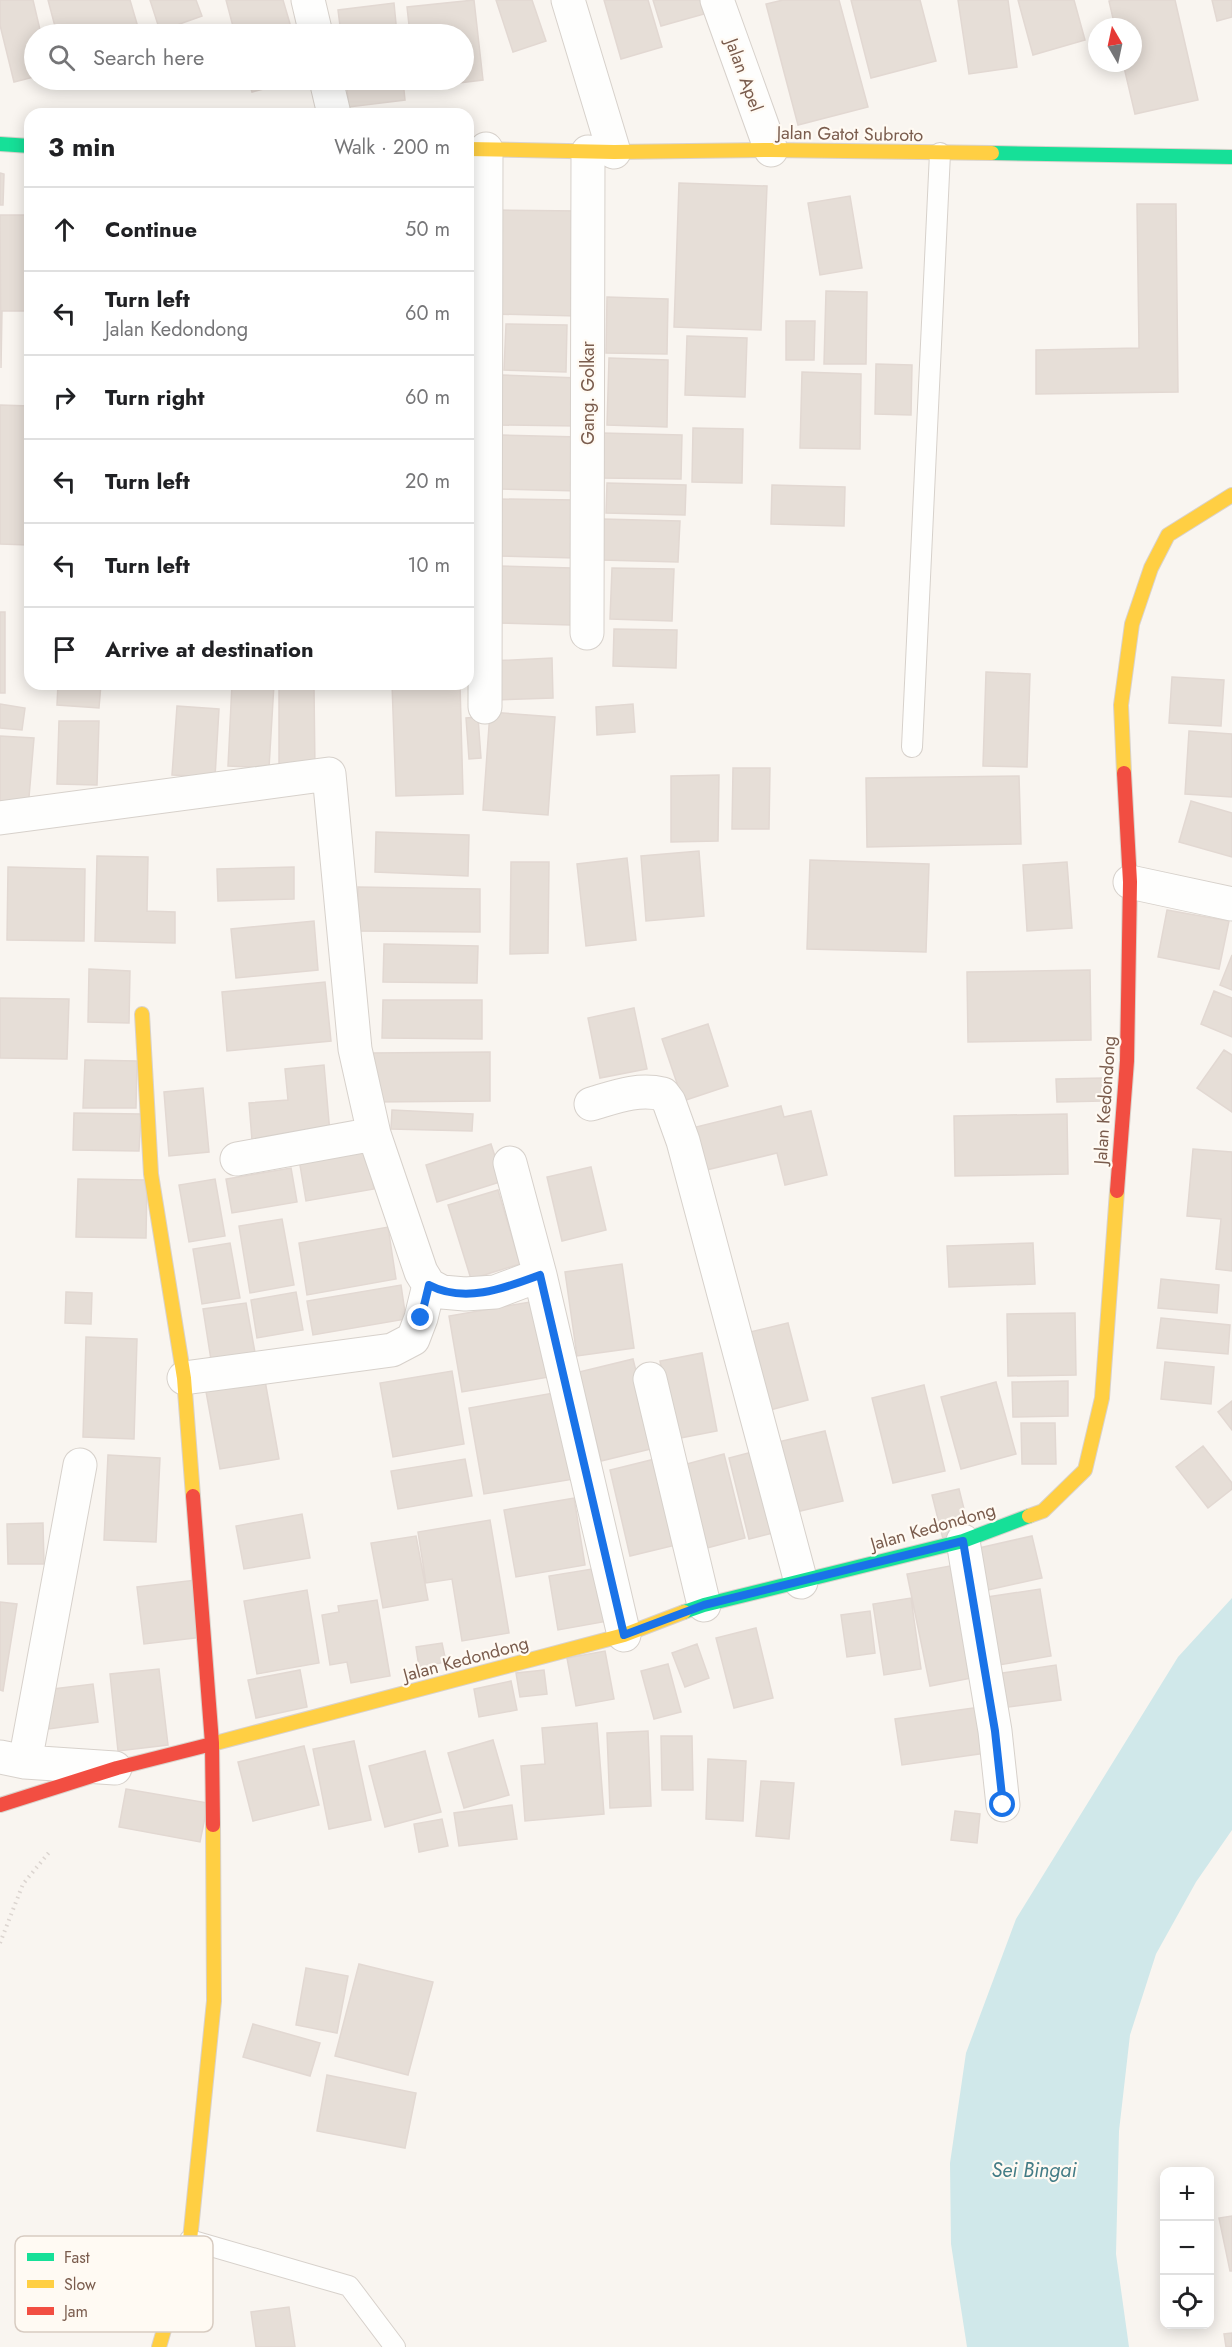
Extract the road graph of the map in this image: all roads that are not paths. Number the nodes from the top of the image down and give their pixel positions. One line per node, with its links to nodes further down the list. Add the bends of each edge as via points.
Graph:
1 (308, 0): 4 (street)
2 (568, 0): 11 (street, Gang. Golkar)
3 (717, 0): 10 (street, Jalan Apel)
4 (314, 24)
5 (328, 90): 6 (street)
6 (332, 108)
7 (0, 144): 8 (street)
8 (24, 146)
9 (477, 149): 11 (street, Jalan Gatot Subroto); 15 (street)
10 (771, 150): 11 (street, Jalan Gatot Subroto); 12 (street, Jalan Gatot Subroto)
11 (601, 152): 16 (street, Gang. Golkar)
12 (940, 153): 13 (street, Jalan Gatot Subroto); 18 (lane)
13 (1232, 157)
14 (1232, 495): 20 (street, Jalan Kedondong, via 1168,534 1151,567 1132,624 1121,705)
15 (476, 631): 17 (street)
16 (587, 633)
17 (485, 707)
18 (912, 747)
19 (0, 818): 24 (street, via 329,774 355,1049)
20 (1130, 882): 21 (street); 32 (street, Jalan Kedondong, via 1127,1060 1103,1386 1085,1470 1043,1511)
21 (1232, 904)
22 (142, 1014): 29 (street, via 152,1174)
23 (591, 1104): 33 (street, via 648,1090 663,1094 669,1102 686,1152)
24 (374, 1134): 25 (street); 28 (street, via 420,1272)
25 (237, 1159)
26 (510, 1163): 27 (street)
27 (540, 1275): 28 (street, via 495,1292 442,1292); 35 (street)
28 (429, 1285): 29 (street, via 413,1340 392,1350)
29 (184, 1378): 36 (street)
30 (650, 1379): 34 (street)
31 (80, 1465): 37 (street)
32 (963, 1541): 33 (street, Jalan Kedondong); 40 (street, via 995,1731)
33 (801, 1582): 34 (street, Jalan Kedondong)
34 (704, 1605): 35 (street, Jalan Kedondong)
35 (624, 1635): 36 (street, Jalan Kedondong)
36 (212, 1743): 38 (street, Jalan Kedondong); 41 (street, via 214,2001)
37 (12, 1759): 38 (street)
38 (117, 1768): 39 (street, Jalan Kedondong)
39 (0, 1805)
40 (1003, 1805)
41 (190, 2236)
42 (213, 2247): 45 (lane, via 349,2286)
43 (163, 2332): 44 (street)
44 (159, 2347)
45 (395, 2347)

